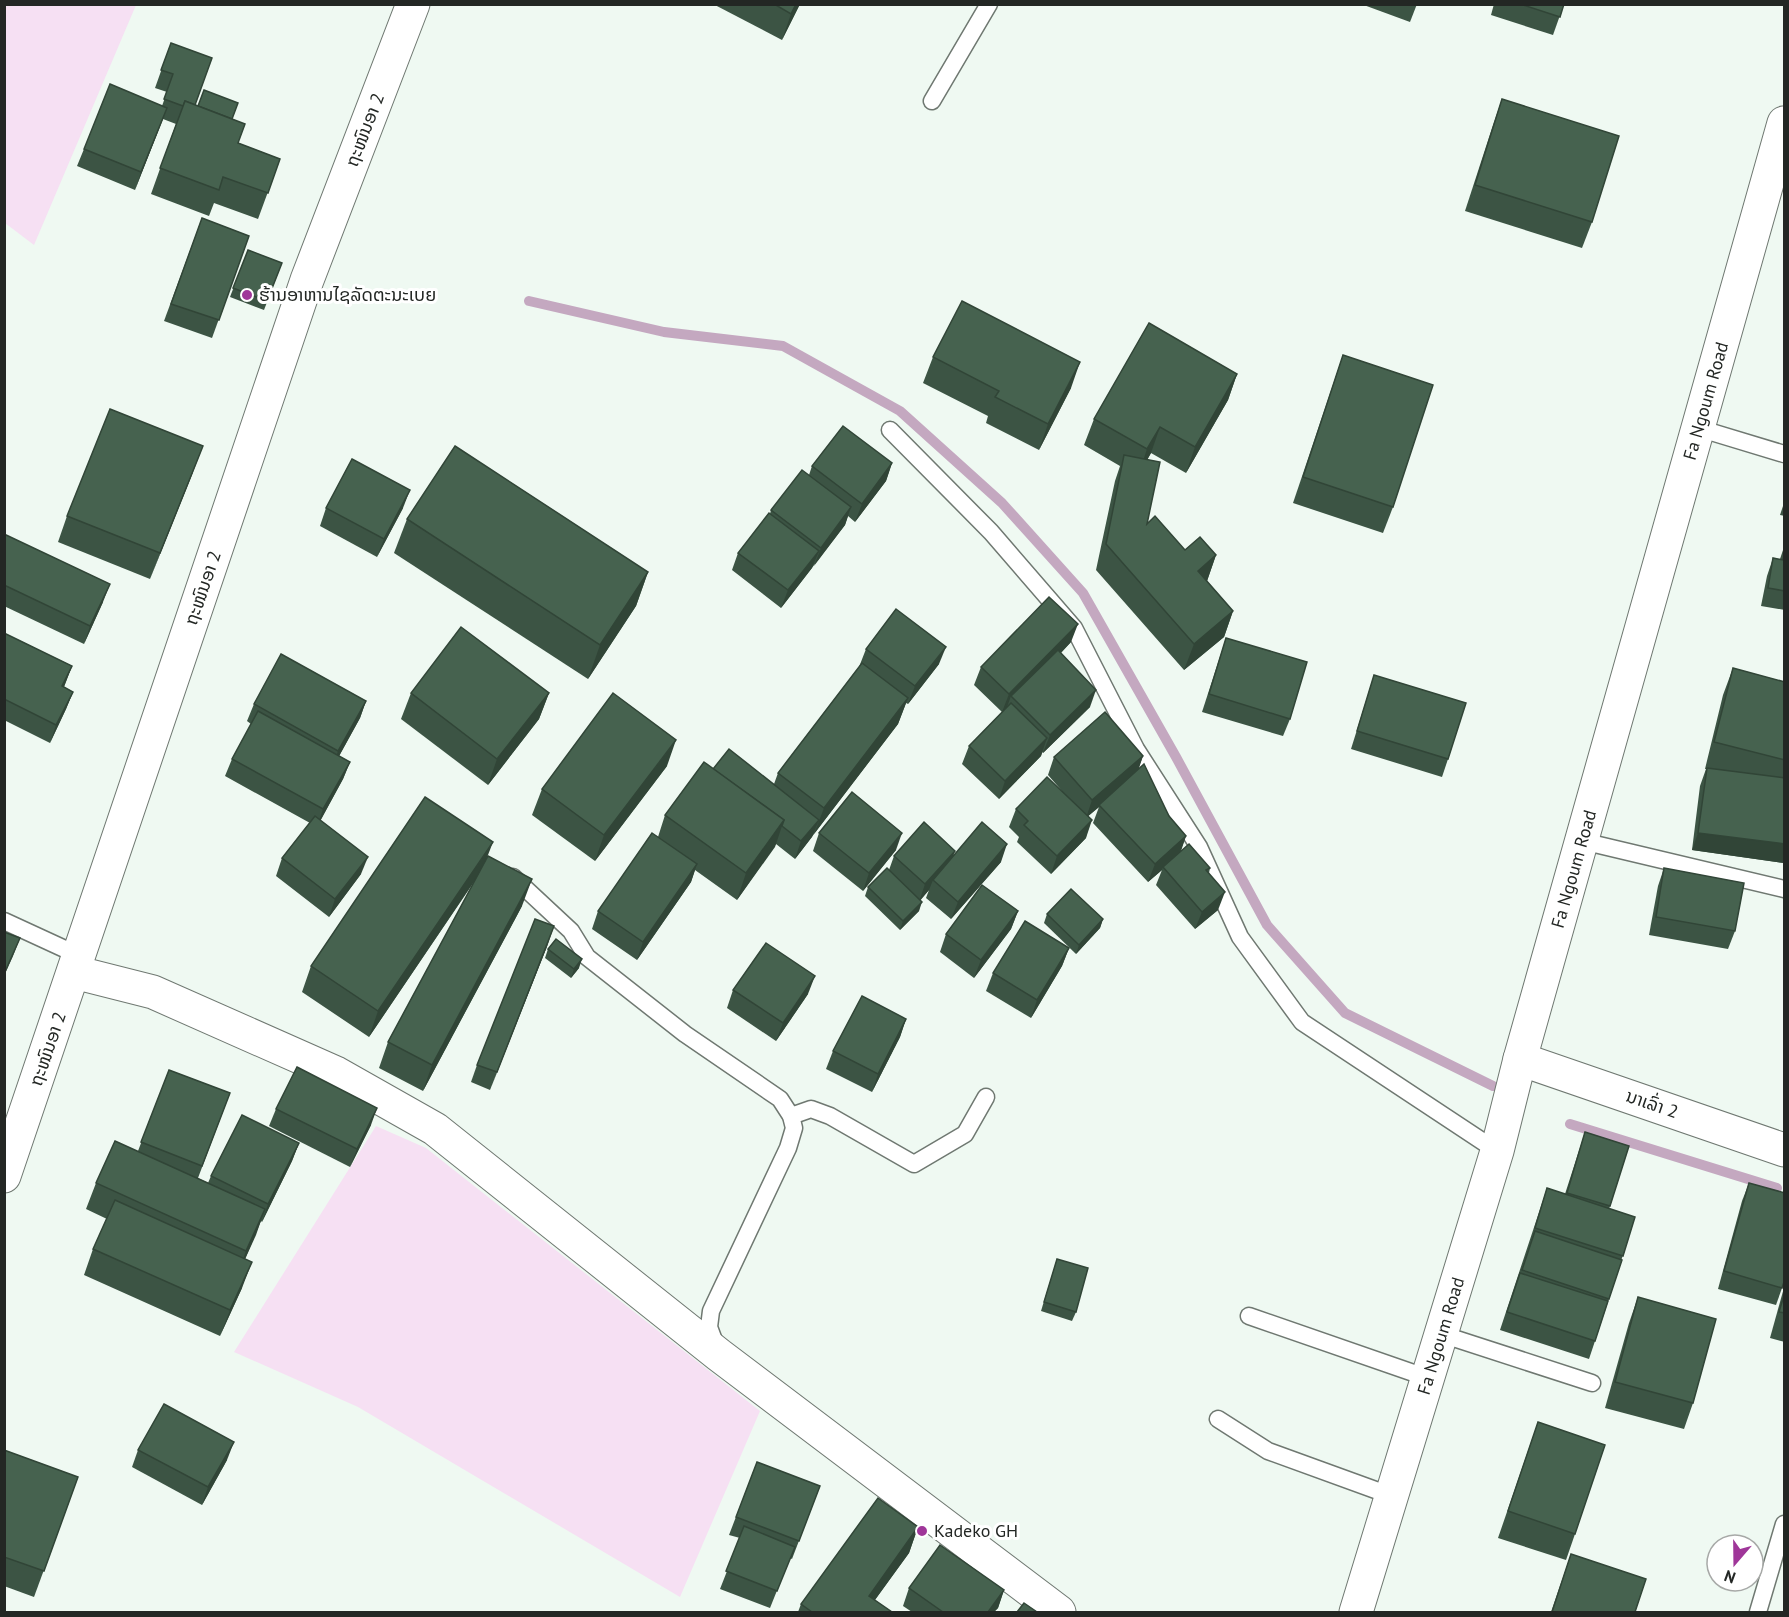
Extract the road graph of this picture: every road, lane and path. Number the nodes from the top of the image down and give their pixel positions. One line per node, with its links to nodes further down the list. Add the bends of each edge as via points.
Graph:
1 (413, 4): 12 (street, ຖະໜົນອາ 2, via 308,280)
2 (989, 4): 3 (lane)
3 (932, 101)
4 (1785, 123): 5 (street, Fa Ngoum Road)
5 (1698, 428): 7 (lane); 8 (street, Fa Ngoum Road)
6 (890, 430): 17 (lane, via 991,532 1074,628 1136,748 1199,847 1240,937 1302,1022)
7 (1785, 454)
8 (1581, 841): 10 (lane); 13 (street, Fa Ngoum Road)
9 (505, 868): 15 (lane, via 571,931 587,957 685,1034 780,1099)
10 (1785, 889)
11 (4, 921): 12 (lane)
12 (77, 964): 18 (street, ຖະໜົນອາ 2); 21 (street, via 153,992 336,1073 435,1130)
13 (1520, 1059): 16 (street, ນາເລົ່າ 2); 17 (street, Fa Ngoum Road)
14 (986, 1097): 15 (lane, via 965,1134 914,1164 830,1116 811,1109)
15 (791, 1116): 21 (lane, via 794,1128 788,1148 711,1311 709,1327)
16 (1785, 1150)
17 (1497, 1151): 20 (street, Fa Ngoum Road)
18 (8, 1156)
19 (1249, 1316): 22 (lane)
20 (1441, 1334): 22 (street, Fa Ngoum Road); 23 (lane)
21 (719, 1355): 27 (street)
22 (1428, 1378): 25 (street, Fa Ngoum Road)
23 (1592, 1383)
24 (1218, 1419): 25 (lane, via 1268,1451)
25 (1392, 1496): 28 (street, Fa Ngoum Road)
26 (1785, 1524): 29 (lane)
27 (1059, 1612)
28 (1356, 1612)
29 (1758, 1612)

